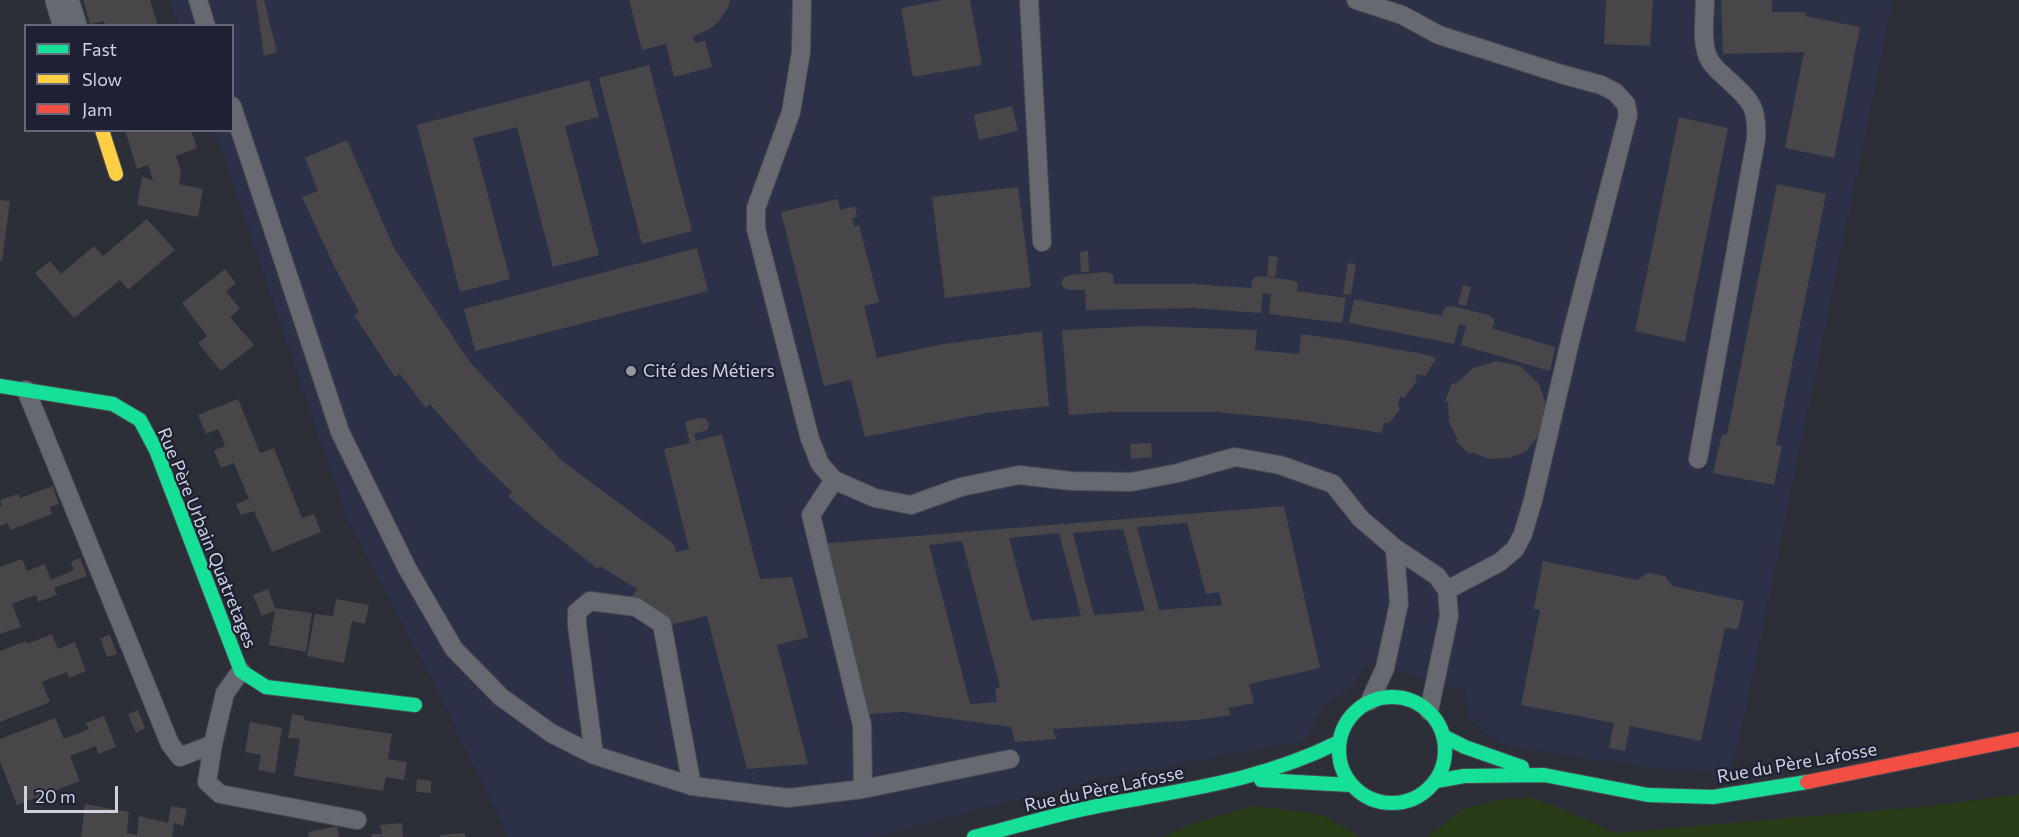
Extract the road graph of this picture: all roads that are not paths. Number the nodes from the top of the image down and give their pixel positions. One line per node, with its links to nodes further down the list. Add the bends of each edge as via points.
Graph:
1 (62, 0): 7 (street)
2 (198, 0): 8 (lane)
3 (802, 0): 16 (lane, via 801,52 791,112 756,208 756,229 810,439 820,464)
4 (1029, 0): 12 (lane)
5 (1356, 0): 18 (lane, via 1402,15 1439,35 1601,85 1626,104 1628,115 1523,534 1515,549 1500,562)
6 (1705, 0): 15 (lane, via 1704,39 1708,57 1746,98 1757,119)
7 (69, 24)
8 (205, 24)
9 (234, 112): 27 (lane, via 340,432 407,568 454,649 501,697 551,733)
10 (103, 132): 11 (street)
11 (116, 174)
12 (1042, 242)
13 (0, 386): 14 (street, Rue Père Urbain Quatretages)
14 (26, 390): 19 (street, Rue Père Urbain Quatretages, via 113,404 140,420 156,450); 26 (lane, via 170,744 180,757)
15 (1698, 459)
16 (834, 480): 17 (lane, via 874,498 911,505 961,487 1019,475 1131,483 1234,457 1280,465 1333,484 1361,519); 34 (lane, via 811,515 862,725)
17 (1395, 548): 18 (lane, via 1437,576); 20 (lane, via 1399,603 1385,668)
18 (1447, 590): 22 (lane, via 1449,616)
19 (241, 671): 21 (street, Rue Père Urbain Quatretages, via 266,687); 26 (lane, via 225,693)
20 (1370, 701): 22 (street, via 1390,697 1411,700); 25 (street, via 1344,725)
21 (416, 705)
22 (1429, 711): 23 (street)
23 (1443, 736): 29 (street, Rue du Père Lafosse); 31 (street, via 1446,751)
24 (2019, 739): 29 (street, Rue du Père Lafosse, via 1779,788 1713,797 1648,795)
25 (1339, 742): 30 (street, Rue du Père Lafosse, via 1292,764); 32 (street, via 1339,758)
26 (213, 744): 35 (lane, via 207,783 220,794)
27 (594, 755): 33 (lane); 33 (lane, via 577,626 577,612 590,601 636,608 662,624)
28 (1010, 759): 34 (lane)
29 (1544, 776): 31 (street, Rue du Père Lafosse, via 1464,776)
30 (1241, 779): 32 (street, Rue du Père Lafosse); 36 (street, Rue du Père Lafosse, via 1095,807)
31 (1436, 781): 32 (street, via 1411,800 1395,804 1364,796)
32 (1351, 785)
33 (692, 786): 34 (lane, via 788,798)
34 (863, 789)
35 (357, 820)
36 (974, 837)

